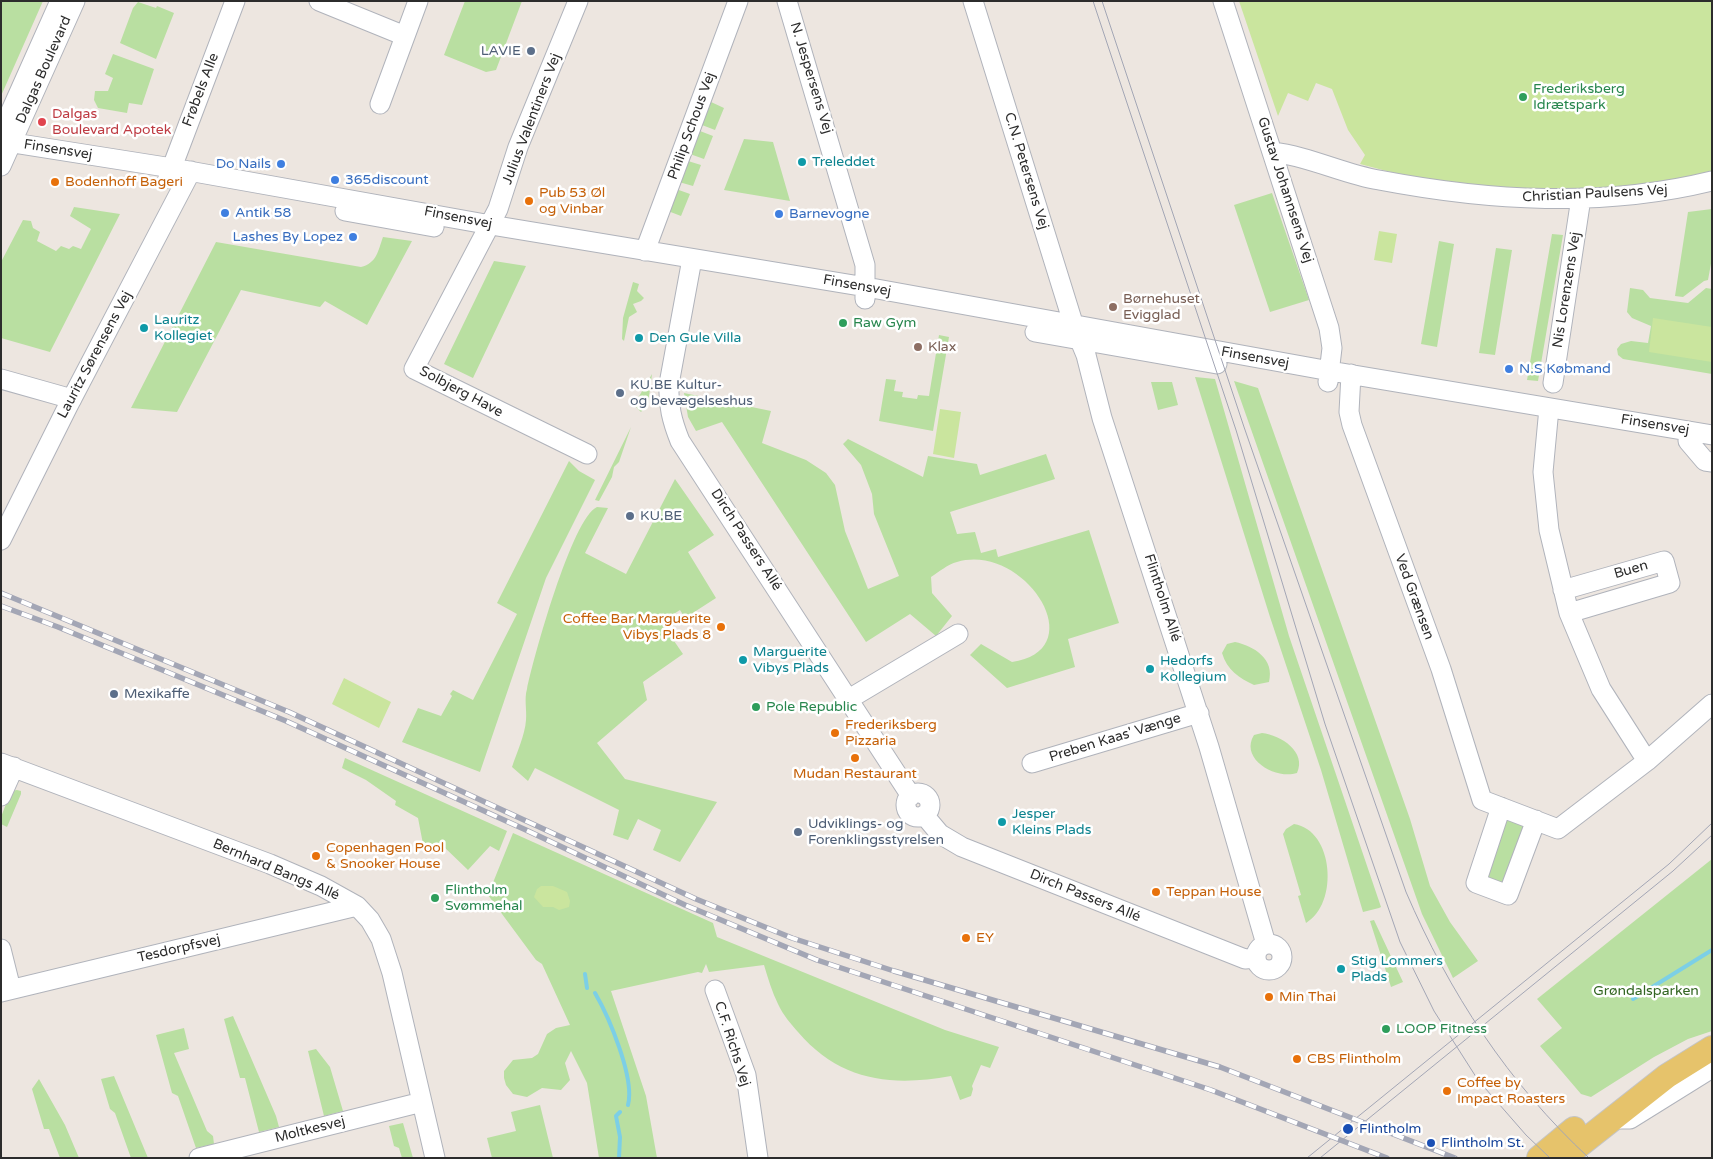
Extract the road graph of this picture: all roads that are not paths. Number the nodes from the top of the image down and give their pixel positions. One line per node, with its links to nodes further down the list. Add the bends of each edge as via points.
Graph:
1 (60, 1): 13 (street, Dalgas Boulevard)
2 (75, 1): 13 (street, Dalgas Boulevard)
3 (235, 1): 15 (street, Frøbels Alle)
4 (319, 1): 11 (street)
5 (418, 1): 11 (street)
6 (578, 1): 18 (street, Julius Valentiners Vej, via 518,147)
7 (738, 1): 19 (street, Philip Schous Vej)
8 (787, 1): 21 (street, N. Jespersens Vej, via 865,265)
9 (973, 1): 22 (street, C.N. Petersens Vej)
10 (1223, 1): 14 (street, Gustav Johannsens Vej)
11 (405, 36): 12 (street)
12 (380, 104)
13 (4, 148): 15 (street, Finsensvej)
14 (1272, 152): 17 (street, Christian Paulsens Vej, via 1290,154 1376,180 1466,195 1524,200); 23 (street, Gustav Johannsens Vej, via 1329,328 1332,348)
15 (179, 175): 18 (street, Finsensvej); 27 (street, Lauritz Sørensens Vej)
16 (1712, 181): 17 (street, Christian Paulsens Vej, via 1680,189)
17 (1581, 198): 26 (street, Nis Lorenzens Vej)
18 (488, 231): 19 (street, Finsensvej); 20 (street, Finsensvej); 32 (street, Solbjerg Have, via 414,369)
19 (645, 251): 20 (street, Finsensvej)
20 (691, 265): 21 (street, Finsensvej); 38 (street, Dirch Passers Allé, via 669,384 672,421 680,441)
21 (865, 294): 22 (street, Finsensvej)
22 (1076, 333): 23 (street, Finsensvej); 40 (street, Flintholm Allé)
23 (1329, 376): 25 (street, Finsensvej)
24 (1, 379): 27 (street)
25 (1350, 380): 28 (street, Finsensvej); 45 (street, Ved Grænsen, via 1352,424 1440,669 1482,800)
26 (1552, 383)
27 (72, 399): 34 (street, Lauritz Sørensens Vej)
28 (1549, 413): 30 (street, Finsensvej); 35 (street, via 1543,472 1549,530)
29 (1712, 435): 30 (street, Finsensvej)
30 (1688, 436): 31 (street, Finsensvej); 33 (street, Finsensvej, via 1705,461)
31 (1712, 444)
32 (588, 454)
33 (1712, 462)
34 (1, 540)
35 (1563, 590): 36 (street); 36 (street, Buen, via 1664,561 1670,583)
36 (1569, 613): 41 (street, via 1601,689)
37 (958, 634): 38 (street)
38 (849, 699): 49 (street, Dirch Passers Allé, via 911,796 906,804 908,812 917,817 924,815 940,834 962,846 1245,959)
39 (1712, 704): 41 (street, Ved Grænsen)
40 (1198, 713): 42 (street, Preben Kaas' Vænge); 49 (street, Flintholm Allé)
41 (1647, 761): 46 (street, Ved Grænsen, via 1558,829)
42 (1032, 763)
43 (7, 765): 44 (street); 47 (street, Bernhard Bangs Allé, via 270,864)
44 (1, 796)
45 (1501, 807): 46 (street, Ved Grænsen); 46 (street, via 1476,883 1508,894)
46 (1536, 820)
47 (357, 906): 51 (street, Tesdorpfsvej); 55 (street, Bernhard Bangs Allé, via 381,939)
48 (1, 949): 51 (street)
49 (1261, 951)
50 (715, 990): 59 (street, C.F. Richs Vej, via 746,1075)
51 (6, 991)
52 (1712, 1048): 54 (main road)
53 (1712, 1068): 56 (street, via 1630,1119)
54 (1667, 1076): 56 (main road); 60 (main road, via 1609,1102)
55 (422, 1102): 57 (street, Moltkesvej); 58 (street, Bernhard Bangs Allé)
56 (1611, 1120): 61 (main road)
57 (199, 1158)
58 (436, 1158)
59 (758, 1158)
60 (1539, 1158)
61 (1564, 1158)

